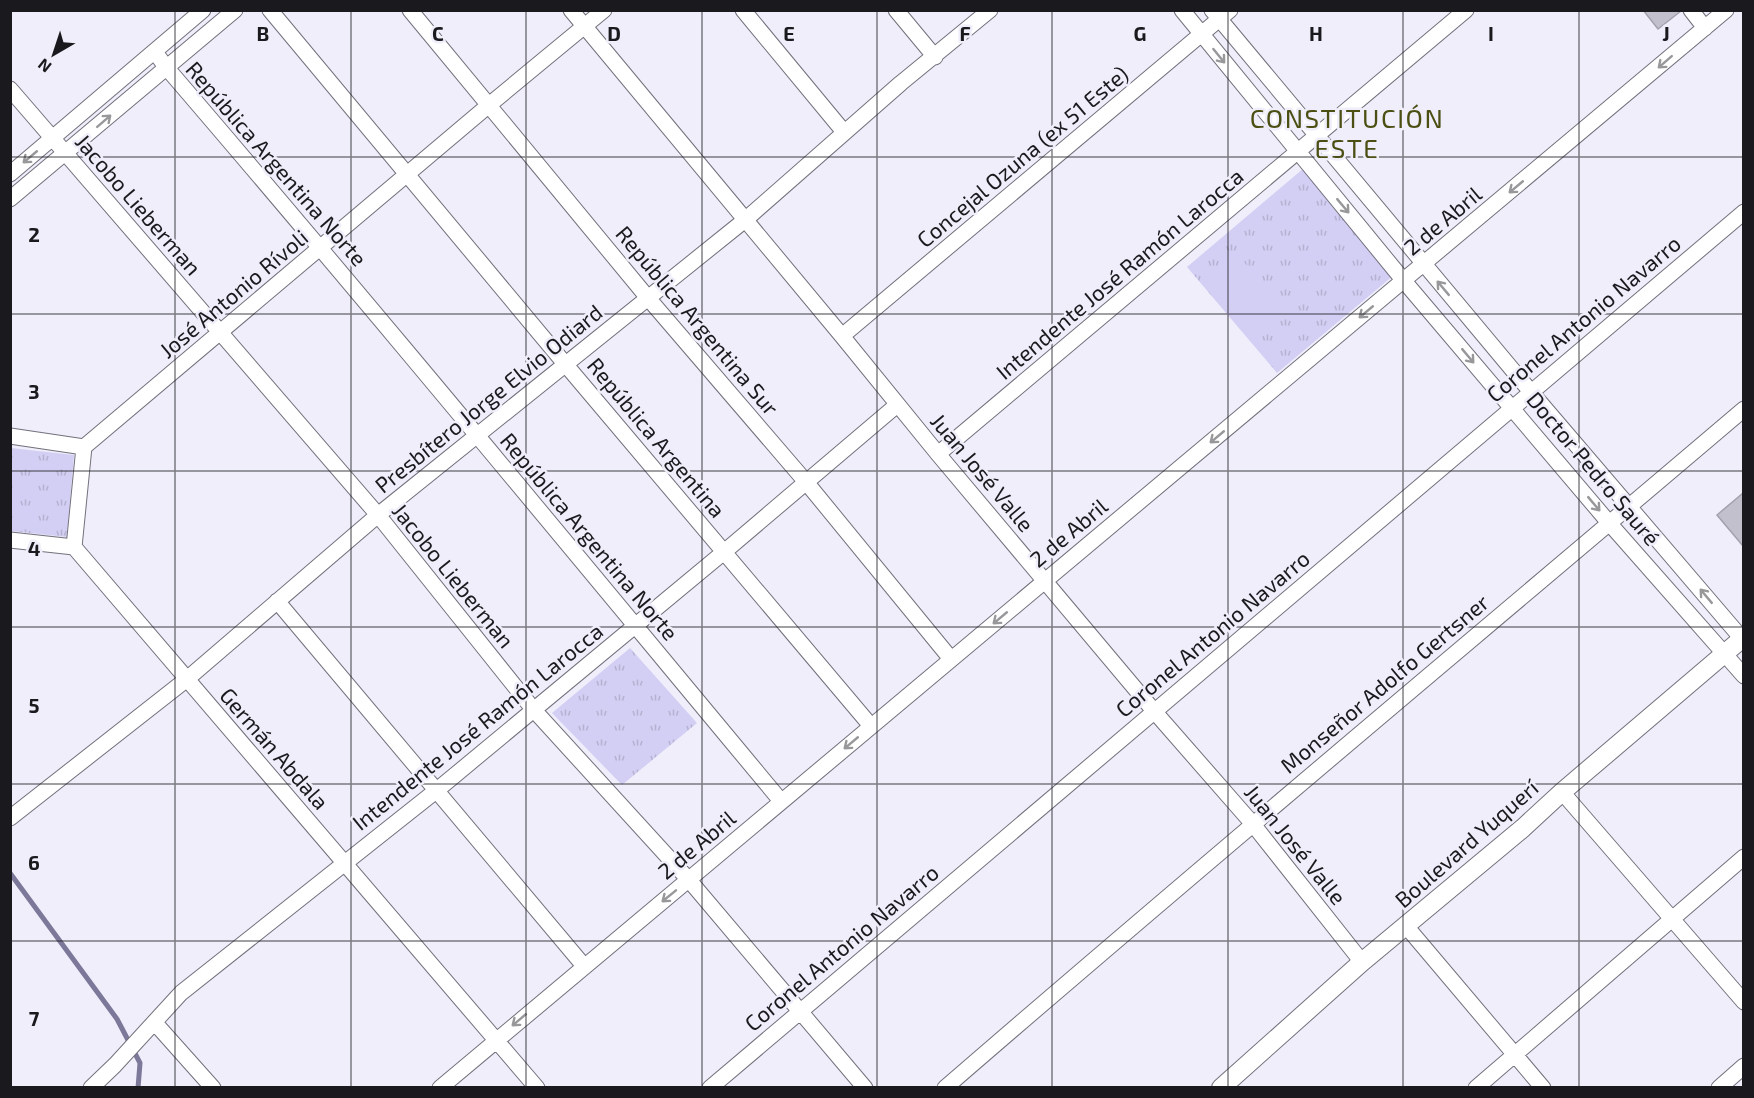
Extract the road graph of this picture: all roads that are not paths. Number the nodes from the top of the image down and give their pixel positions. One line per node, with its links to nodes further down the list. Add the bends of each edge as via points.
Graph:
1 (203, 10): 18 (street)
2 (235, 10): 20 (street)
3 (270, 10): 29 (street, República Argentina)
4 (410, 10): 22 (street, República Argentina Sur)
5 (571, 10): 15 (street, Juan José Valle)
6 (604, 10): 15 (street, José Antonio Rívoli)
7 (743, 10): 23 (street)
8 (896, 10): 19 (street)
9 (990, 10): 19 (street, Presbítero Jorge Elvio Odiard)
10 (1182, 10): 17 (street, Doctor Pedro Sauré)
11 (1466, 10): 24 (street, Intendente José Ramón Larocca)
12 (1691, 10): 16 (street)
13 (1726, 10): 16 (street, 2 de Abril)
14 (1220, 14): 17 (street, Concejal Ozuna (ex 51 Este)); 24 (street, Doctor Pedro Sauré)
15 (584, 27): 22 (street, José Antonio Rívoli); 32 (street, Juan José Valle)
16 (1705, 27): 34 (street, 2 de Abril, one-way to 34)
17 (1202, 34): 26 (street, Doctor Pedro Sauré, one-way to 26); 38 (street, Concejal Ozuna (ex 51 Este))
18 (154, 52): 20 (street, República Argentina Norte); 25 (street)
19 (935, 57): 23 (street, Presbítero Jorge Elvio Odiard)
20 (166, 68): 27 (street, one-way to 20); 33 (street, República Argentina Norte)
21 (10, 89): 25 (street, Jacobo Lieberman)
22 (489, 105): 29 (street, José Antonio Rívoli); 36 (street, República Argentina Sur)
23 (844, 132): 32 (street, Presbítero Jorge Elvio Odiard)
24 (1317, 136): 26 (street, Intendente José Ramón Larocca); 34 (street, Doctor Pedro Sauré)
25 (52, 138): 27 (street, Jacobo Lieberman); 28 (street, one-way to 28)
26 (1298, 152): 35 (street, Doctor Pedro Sauré, one-way to 35); 47 (street, Intendente José Ramón Larocca)
27 (65, 154): 30 (street); 37 (street, Jacobo Lieberman)
28 (10, 174)
29 (409, 175): 33 (street, José Antonio Rívoli); 39 (street, República Argentina)
30 (10, 199)
31 (1743, 212): 40 (street, Coronel Antonio Navarro)
32 (744, 219): 36 (street, Presbítero Jorge Elvio Odiard); 38 (street, Juan José Valle)
33 (321, 248): 37 (street, José Antonio Rívoli); 44 (street, República Argentina Norte)
34 (1424, 264): 35 (street, 2 de Abril); 40 (street, Doctor Pedro Sauré, one-way to 34)
35 (1404, 280): 42 (street, Doctor Pedro Sauré, one-way to 42); 55 (street, 2 de Abril, one-way to 55)
36 (648, 298): 39 (street, Presbítero Jorge Elvio Odiard); 48 (street, República Argentina Sur)
37 (220, 333): 46 (street, José Antonio Rívoli); 50 (street, Jacobo Lieberman)
38 (842, 336): 41 (street, Juan José Valle)
39 (566, 364): 44 (street, Presbítero Jorge Elvio Odiard); 54 (street, República Argentina)
40 (1530, 392): 42 (street, Coronel Antonio Navarro); 49 (street, Doctor Pedro Sauré)
41 (897, 405): 47 (street, Juan José Valle); 48 (street, Intendente José Ramón Larocca)
42 (1513, 408): 51 (street, Doctor Pedro Sauré, one-way to 51); 64 (street, Coronel Antonio Navarro)
43 (1743, 409): 49 (street, Monseñor Adolfo Gertsner)
44 (477, 435): 50 (street, Presbítero Jorge Elvio Odiard); 57 (street, República Argentina Norte)
45 (10, 436): 46 (street)
46 (84, 447): 53 (street)
47 (938, 454): 55 (street, Juan José Valle)
48 (806, 482): 54 (street, Intendente José Ramón Larocca); 60 (street, República Argentina Sur)
49 (1629, 507): 51 (street, Monseñor Adolfo Gertsner); 58 (street, Doctor Pedro Sauré, one-way to 49)
50 (378, 515): 56 (street, Presbítero Jorge Elvio Odiard); 63 (street, Jacobo Lieberman)
51 (1610, 524): 59 (street, Doctor Pedro Sauré); 70 (street, Monseñor Adolfo Gertsner)
52 (10, 540): 53 (street)
53 (74, 547): 62 (street, Germán Abdala)
54 (724, 552): 57 (street, Intendente José Ramón Larocca); 65 (street, República Argentina)
55 (1045, 580): 60 (street, 2 de Abril, one-way to 60); 64 (street, Juan José Valle)
56 (277, 601): 62 (street, Presbítero Jorge Elvio Odiard); 66 (street)
57 (635, 625): 63 (street, Intendente José Ramón Larocca); 68 (street, República Argentina Norte)
58 (1743, 639): 59 (street, Boulevard Yuquerí)
59 (1724, 653): 61 (street, Doctor Pedro Sauré); 67 (street, Boulevard Yuquerí)
60 (951, 659): 65 (street, 2 de Abril)
61 (1743, 676)
62 (187, 679): 69 (street, Presbítero Jorge Elvio Odiard); 72 (street, Germán Abdala)
63 (533, 709): 66 (street, Intendente José Ramón Larocca); 73 (street, Jacobo Lieberman)
64 (1154, 711): 70 (street, Juan José Valle); 79 (street, Coronel Antonio Navarro)
65 (871, 726): 68 (street, 2 de Abril, one-way to 68)
66 (437, 790): 72 (street, Intendente José Ramón Larocca); 77 (street)
67 (1562, 792): 74 (street); 75 (street, Boulevard Yuquerí)
68 (781, 801): 73 (street, 2 de Abril)
69 (10, 818)
70 (1252, 823): 76 (street, Juan José Valle); 90 (street, Monseñor Adolfo Gertsner)
71 (1743, 857): 74 (street)
72 (344, 862): 80 (street, Intendente José Ramón Larocca, via 181,993); 81 (street, Germán Abdala)
73 (689, 880): 77 (street, 2 de Abril, one-way to 77); 79 (street, Jacobo Lieberman)
74 (1671, 920): 78 (street); 82 (street)
75 (1406, 926): 76 (street, Boulevard Yuquerí); 82 (street)
76 (1362, 962): 91 (street, Boulevard Yuquerí)
77 (584, 966): 81 (street, 2 de Abril, one-way to 81)
78 (1743, 1002)
79 (800, 1011): 88 (street, Coronel Antonio Navarro); 89 (street, Jacobo Lieberman)
80 (155, 1023): 84 (street, Intendente José Ramón Larocca); 85 (street)
81 (495, 1040): 86 (street, 2 de Abril); 87 (street, Germán Abdala)
82 (1515, 1054): 92 (street); 93 (street)
83 (1743, 1066): 94 (street)
84 (91, 1088)
85 (213, 1088)
86 (440, 1088)
87 (537, 1088)
88 (710, 1088)
89 (865, 1088)
90 (945, 1088)
91 (1221, 1088)
92 (1476, 1088)
93 (1543, 1088)
94 (1719, 1088)

